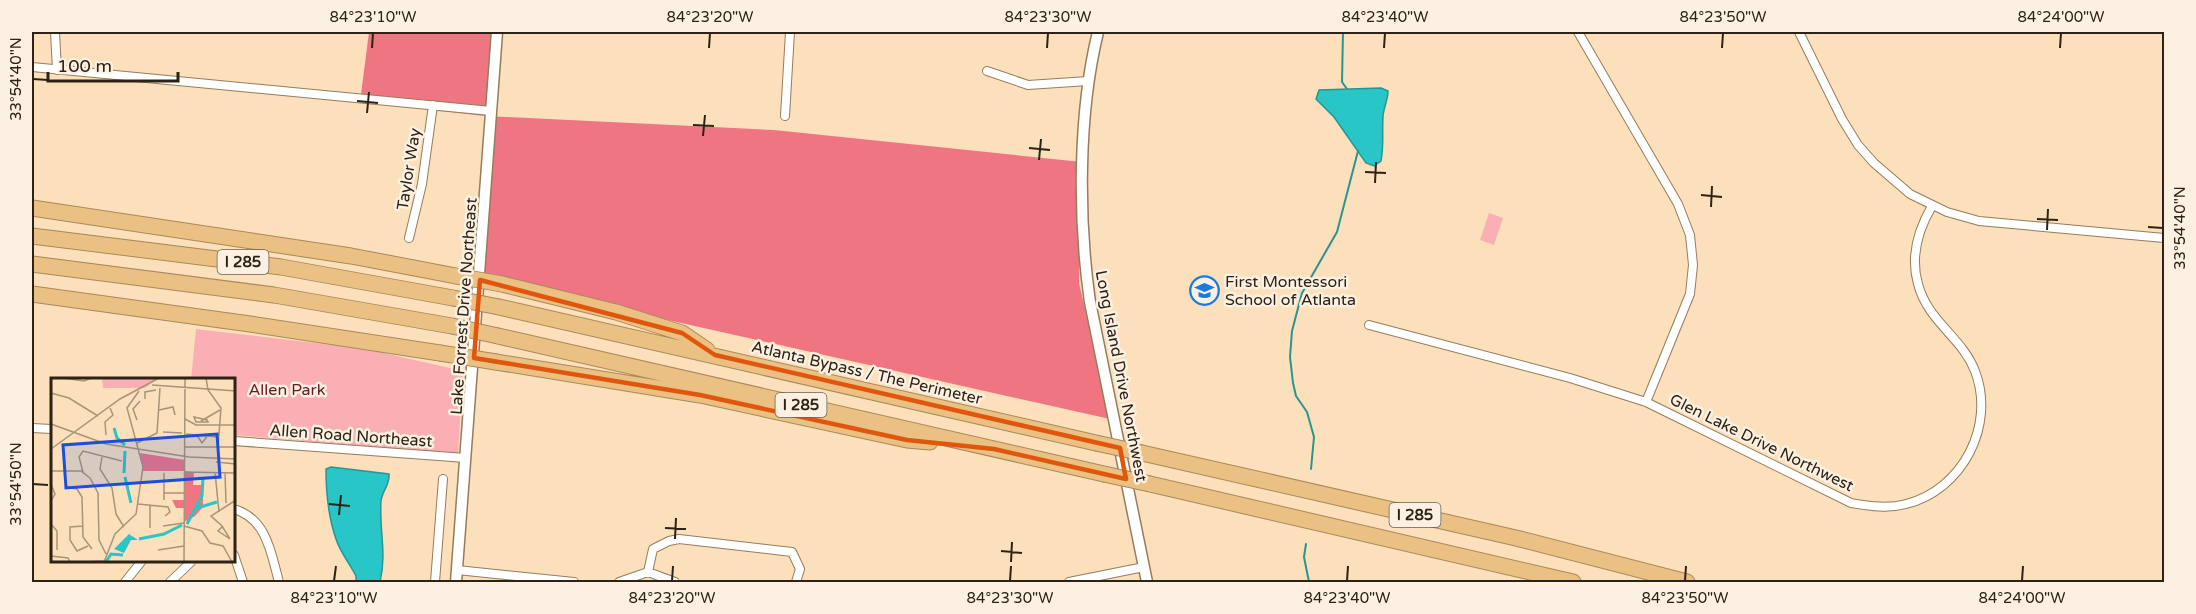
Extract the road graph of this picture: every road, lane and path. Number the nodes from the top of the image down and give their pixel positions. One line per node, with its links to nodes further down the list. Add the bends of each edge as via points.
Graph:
1 (55, 32): 8 (street)
2 (497, 32): 12 (street, Lake Forrest Drive Northeast)
3 (790, 32): 13 (street)
4 (1098, 32): 10 (street, Long Island Drive Northwest)
5 (1578, 32): 23 (street, via 1678,204 1691,243 1694,265 1690,294)
6 (1799, 32): 14 (street, via 1858,145 1891,180)
7 (32, 67): 8 (street)
8 (57, 70): 11 (street)
9 (987, 71): 10 (street, via 1028,85)
10 (1088, 81): 34 (street, Long Island Drive Northwest, via 1083,183 1086,272)
11 (433, 105): 12 (street); 17 (street, Taylor Way)
12 (490, 111): 28 (street, Lake Forrest Drive Northeast)
13 (785, 116)
14 (1932, 206): 18 (street, via 1996,224); 23 (street, Glen Lake Drive Northwest, via 1917,242 1917,282 1931,314 1970,361 1981,406 1970,454 1956,474 1938,489 1919,500 1896,506 1851,503)
15 (32, 208): 22 (highway, bridge, via 329,253 501,284 616,312 682,333)
16 (32, 236): 22 (highway, Atlanta Bypass / The Perimeter / I 285, bridge, via 281,267 499,307)
17 (410, 238)
18 (2164, 238)
19 (32, 264): 27 (highway, I 285, bridge, via 274,295 452,326)
20 (32, 294): 27 (highway, bridge, via 496,362 700,395 907,440)
21 (1369, 325): 23 (street, Glen Lake Drive Northwest)
22 (715, 356): 50 (highway, Atlanta Bypass / The Perimeter / I 285, bridge, via 1516,538)
23 (1646, 402)
24 (32, 428): 25 (street)
25 (51, 429)
26 (236, 441): 28 (street, Allen Road Northeast)
27 (994, 449): 49 (highway, I 285, bridge)
28 (466, 458): 35 (street, Lake Forrest Drive Northeast)
29 (443, 479): 41 (street)
30 (236, 509): 40 (street, via 260,526)
31 (236, 561): 39 (street)
32 (139, 563): 37 (street)
33 (189, 563): 38 (street)
34 (1144, 567): 47 (street); 48 (street, Long Island Drive Northwest)
35 (457, 570): 42 (street, Lake Forrest Drive Northeast); 43 (street)
36 (645, 574): 44 (street); 45 (street); 46 (street, via 653,549 669,541 688,539 792,552 800,569)
37 (124, 582)
38 (170, 582)
39 (243, 582)
40 (279, 582)
41 (435, 582)
42 (456, 582)
43 (574, 582)
44 (619, 582)
45 (675, 582)
46 (796, 582)
47 (1069, 582)
48 (1147, 582)
49 (1573, 582)
50 (1687, 582)

